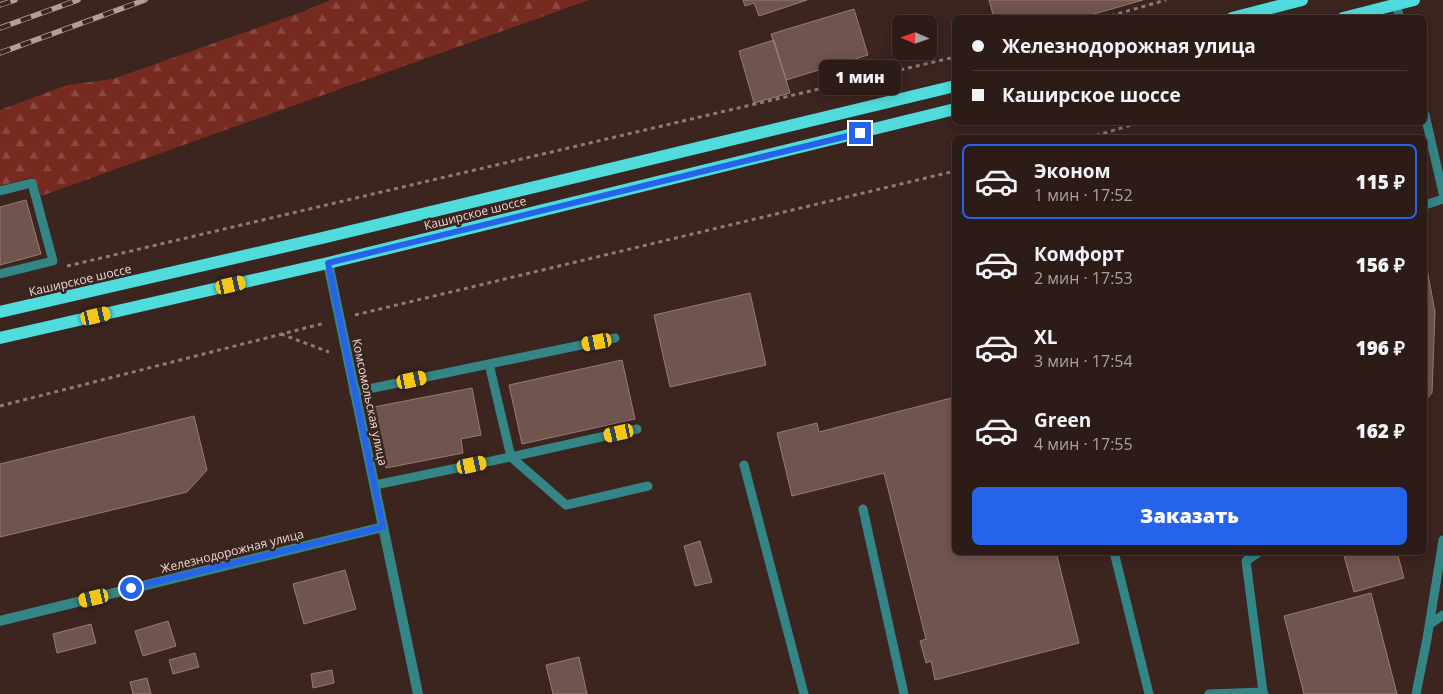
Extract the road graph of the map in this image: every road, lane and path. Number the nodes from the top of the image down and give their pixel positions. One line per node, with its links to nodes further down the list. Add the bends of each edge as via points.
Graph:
1 (1166, 0): 5 (path)
2 (1302, 0): 6 (main road)
3 (1414, 0): 4 (main road)
4 (1398, 11): 7 (main road)
5 (1114, 15)
6 (1244, 15)
7 (1367, 15)
8 (952, 58): 20 (path)
9 (952, 87): 22 (main road, Каширское шоссе)
10 (952, 110): 19 (main road, Каширское шоссе)
11 (1427, 124): 16 (lane)
12 (1131, 125): 13 (path)
13 (1098, 135)
14 (952, 172): 23 (path)
15 (0, 191): 21 (lane, via 32,183 53,261)
16 (1443, 193)
17 (1443, 199): 18 (lane)
18 (1427, 204)
19 (328, 263): 23 (street, Комсомольская улица); 25 (main road, Каширское шоссе)
20 (64, 267)
21 (0, 274)
22 (0, 312)
23 (339, 319): 24 (path); 29 (street, Комсомольская улица)
24 (281, 334): 27 (path); 30 (path)
25 (0, 338)
26 (615, 338): 28 (lane)
27 (336, 354)
28 (489, 364): 29 (lane); 32 (lane)
29 (354, 392): 34 (street, Комсомольская улица)
30 (0, 406)
31 (637, 429): 32 (lane)
32 (511, 457): 34 (lane); 35 (lane, via 566,505)
33 (744, 465): 46 (lane)
34 (375, 485): 37 (street, Комсомольская улица)
35 (648, 486)
36 (863, 509): 47 (lane)
37 (383, 527): 42 (street, Железнодорожная улица); 45 (street, Комсомольская улица)
38 (1443, 540): 43 (lane)
39 (1115, 555): 48 (lane)
40 (1255, 555): 44 (lane, via 1246,561)
41 (1443, 614): 43 (lane)
42 (0, 620)
43 (1430, 624): 50 (lane)
44 (1263, 693): 49 (lane)
45 (418, 694)
46 (804, 694)
47 (904, 694)
48 (1149, 694)
49 (1209, 694)
50 (1416, 694)

